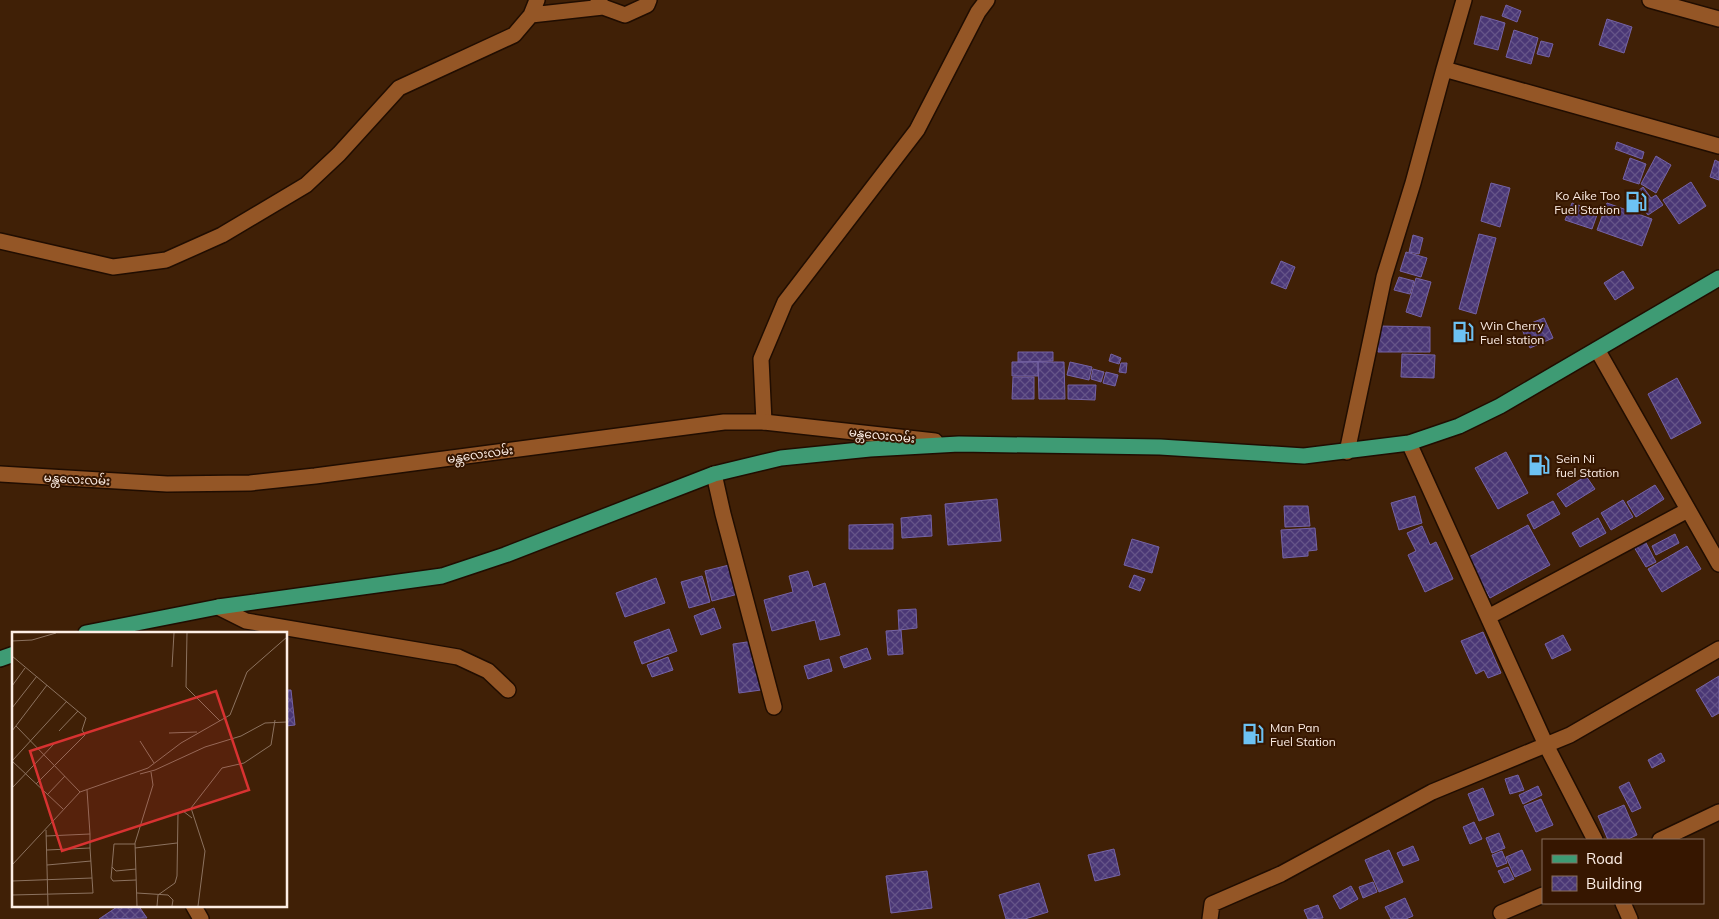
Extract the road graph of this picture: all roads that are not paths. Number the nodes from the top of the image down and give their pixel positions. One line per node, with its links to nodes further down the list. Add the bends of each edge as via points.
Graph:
1 (537, 0): 7 (street)
2 (649, 0): 6 (street, via 647,5 625,15)
3 (987, 0): 14 (street, via 918,130 785,302 761,359)
4 (1464, 0): 9 (street)
5 (1650, 0): 8 (street)
6 (600, 4): 7 (street)
7 (531, 15): 11 (street, via 514,34 399,88 306,185 222,235 166,260 113,266)
8 (1719, 19)
9 (1444, 69): 10 (street); 17 (street, via 1414,183 1384,277)
10 (1719, 146)
11 (0, 241)
12 (1719, 278): 13 (main road)
13 (1598, 351): 15 (main road, via 1459,426); 20 (street)
14 (764, 422): 16 (street, မန္တလေးလမ်း); 18 (street, မန္တလေးလမ်း, via 724,422 250,483 167,484)
15 (1409, 443): 17 (main road); 23 (street)
16 (959, 444): 17 (main road, via 1160,447 1304,456); 19 (main road, via 781,458)
17 (1347, 452)
18 (0, 474)
19 (714, 474): 22 (main road, via 442,576); 29 (street)
20 (1688, 510): 21 (street); 23 (street)
21 (1719, 564)
22 (218, 607): 24 (main road); 28 (street, via 246,621 458,657 488,671)
23 (1488, 617): 30 (street)
24 (91, 632)
25 (1719, 649): 30 (street, via 1570,735)
26 (12, 655): 27 (main road)
27 (0, 659)
28 (508, 690)
29 (774, 706)
30 (1546, 745): 32 (street); 39 (street, via 1432,792 1281,874 1212,904)
31 (1719, 812): 33 (street)
32 (1594, 839)
33 (1662, 839)
34 (1542, 895): 37 (street)
35 (1624, 904): 40 (street)
36 (194, 906): 38 (street)
37 (1501, 913)
38 (200, 919)
39 (1210, 919)
40 (1630, 919)

